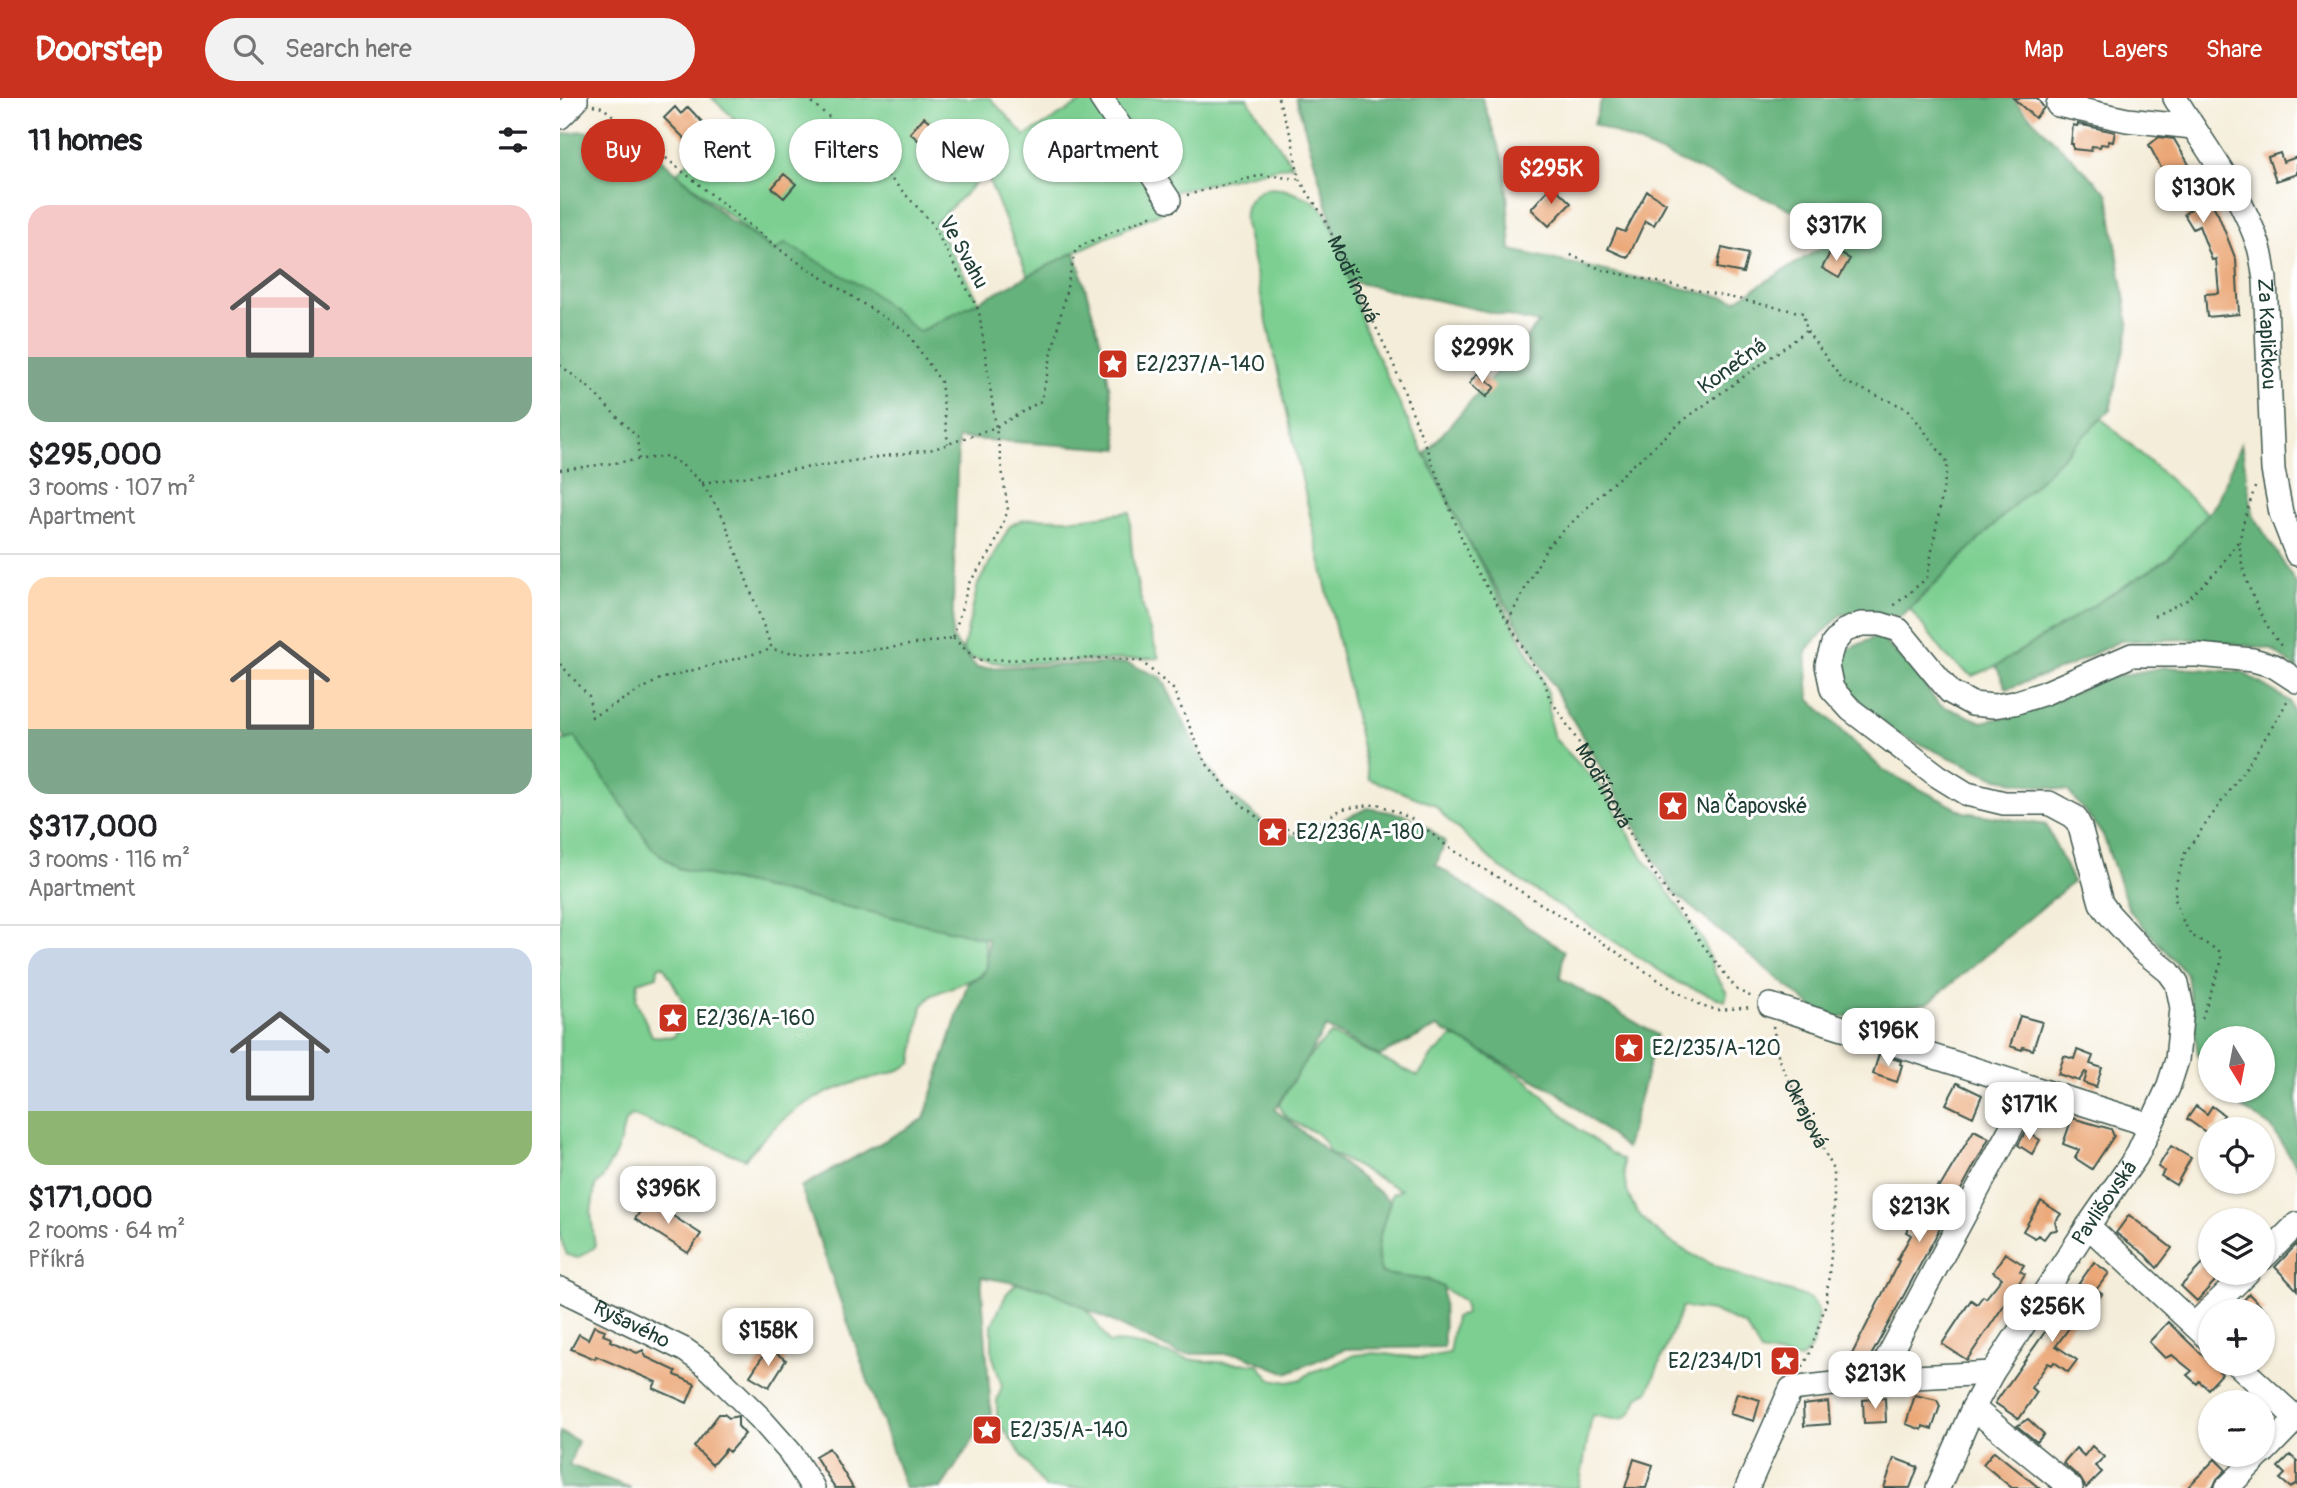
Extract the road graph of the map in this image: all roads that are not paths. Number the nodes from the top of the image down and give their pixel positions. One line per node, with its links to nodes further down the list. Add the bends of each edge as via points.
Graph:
1 (1101, 98): 5 (street)
2 (2175, 98): 4 (street, Za Kapličkou)
3 (2058, 105): 4 (street, via 2127,120)
4 (2193, 127): 6 (street, Za Kapličkou, via 2260,248 2273,470 2281,513)
5 (1169, 200)
6 (2297, 554)
7 (2297, 681): 10 (street, Pavlišovská, via 2274,666 2253,660 2132,655 2045,693 1994,706 1972,704 1950,692 1899,631 1861,624 1844,631 1833,644 1827,665 1832,689 1851,710 1938,776 1967,794 2004,803 2049,803 2075,817 2101,903 2177,983 2182,1008 2176,1060)
8 (1770, 1005): 9 (street)
9 (2032, 1089): 10 (street); 20 (street)
10 (2151, 1125): 12 (street, Pavlišovská, via 2136,1157)
11 (2297, 1224): 13 (street)
12 (2088, 1226): 17 (street); 18 (street, Pavlišovská)
13 (2275, 1246)
14 (2238, 1285): 16 (street)
15 (560, 1289): 25 (street, Ryšavého, via 706,1364 790,1452)
16 (2228, 1299)
17 (2198, 1329)
18 (1992, 1373): 20 (street); 21 (street, Pavlišovská)
19 (2250, 1376): 22 (street)
20 (1876, 1379): 26 (street, via 1791,1389)
21 (1973, 1408): 27 (street, Pavlišovská); 28 (street)
22 (2297, 1419): 23 (street)
23 (2275, 1440)
24 (2248, 1467): 29 (street)
25 (814, 1488)
26 (1747, 1488)
27 (1938, 1488)
28 (2071, 1488)
29 (2227, 1488)

